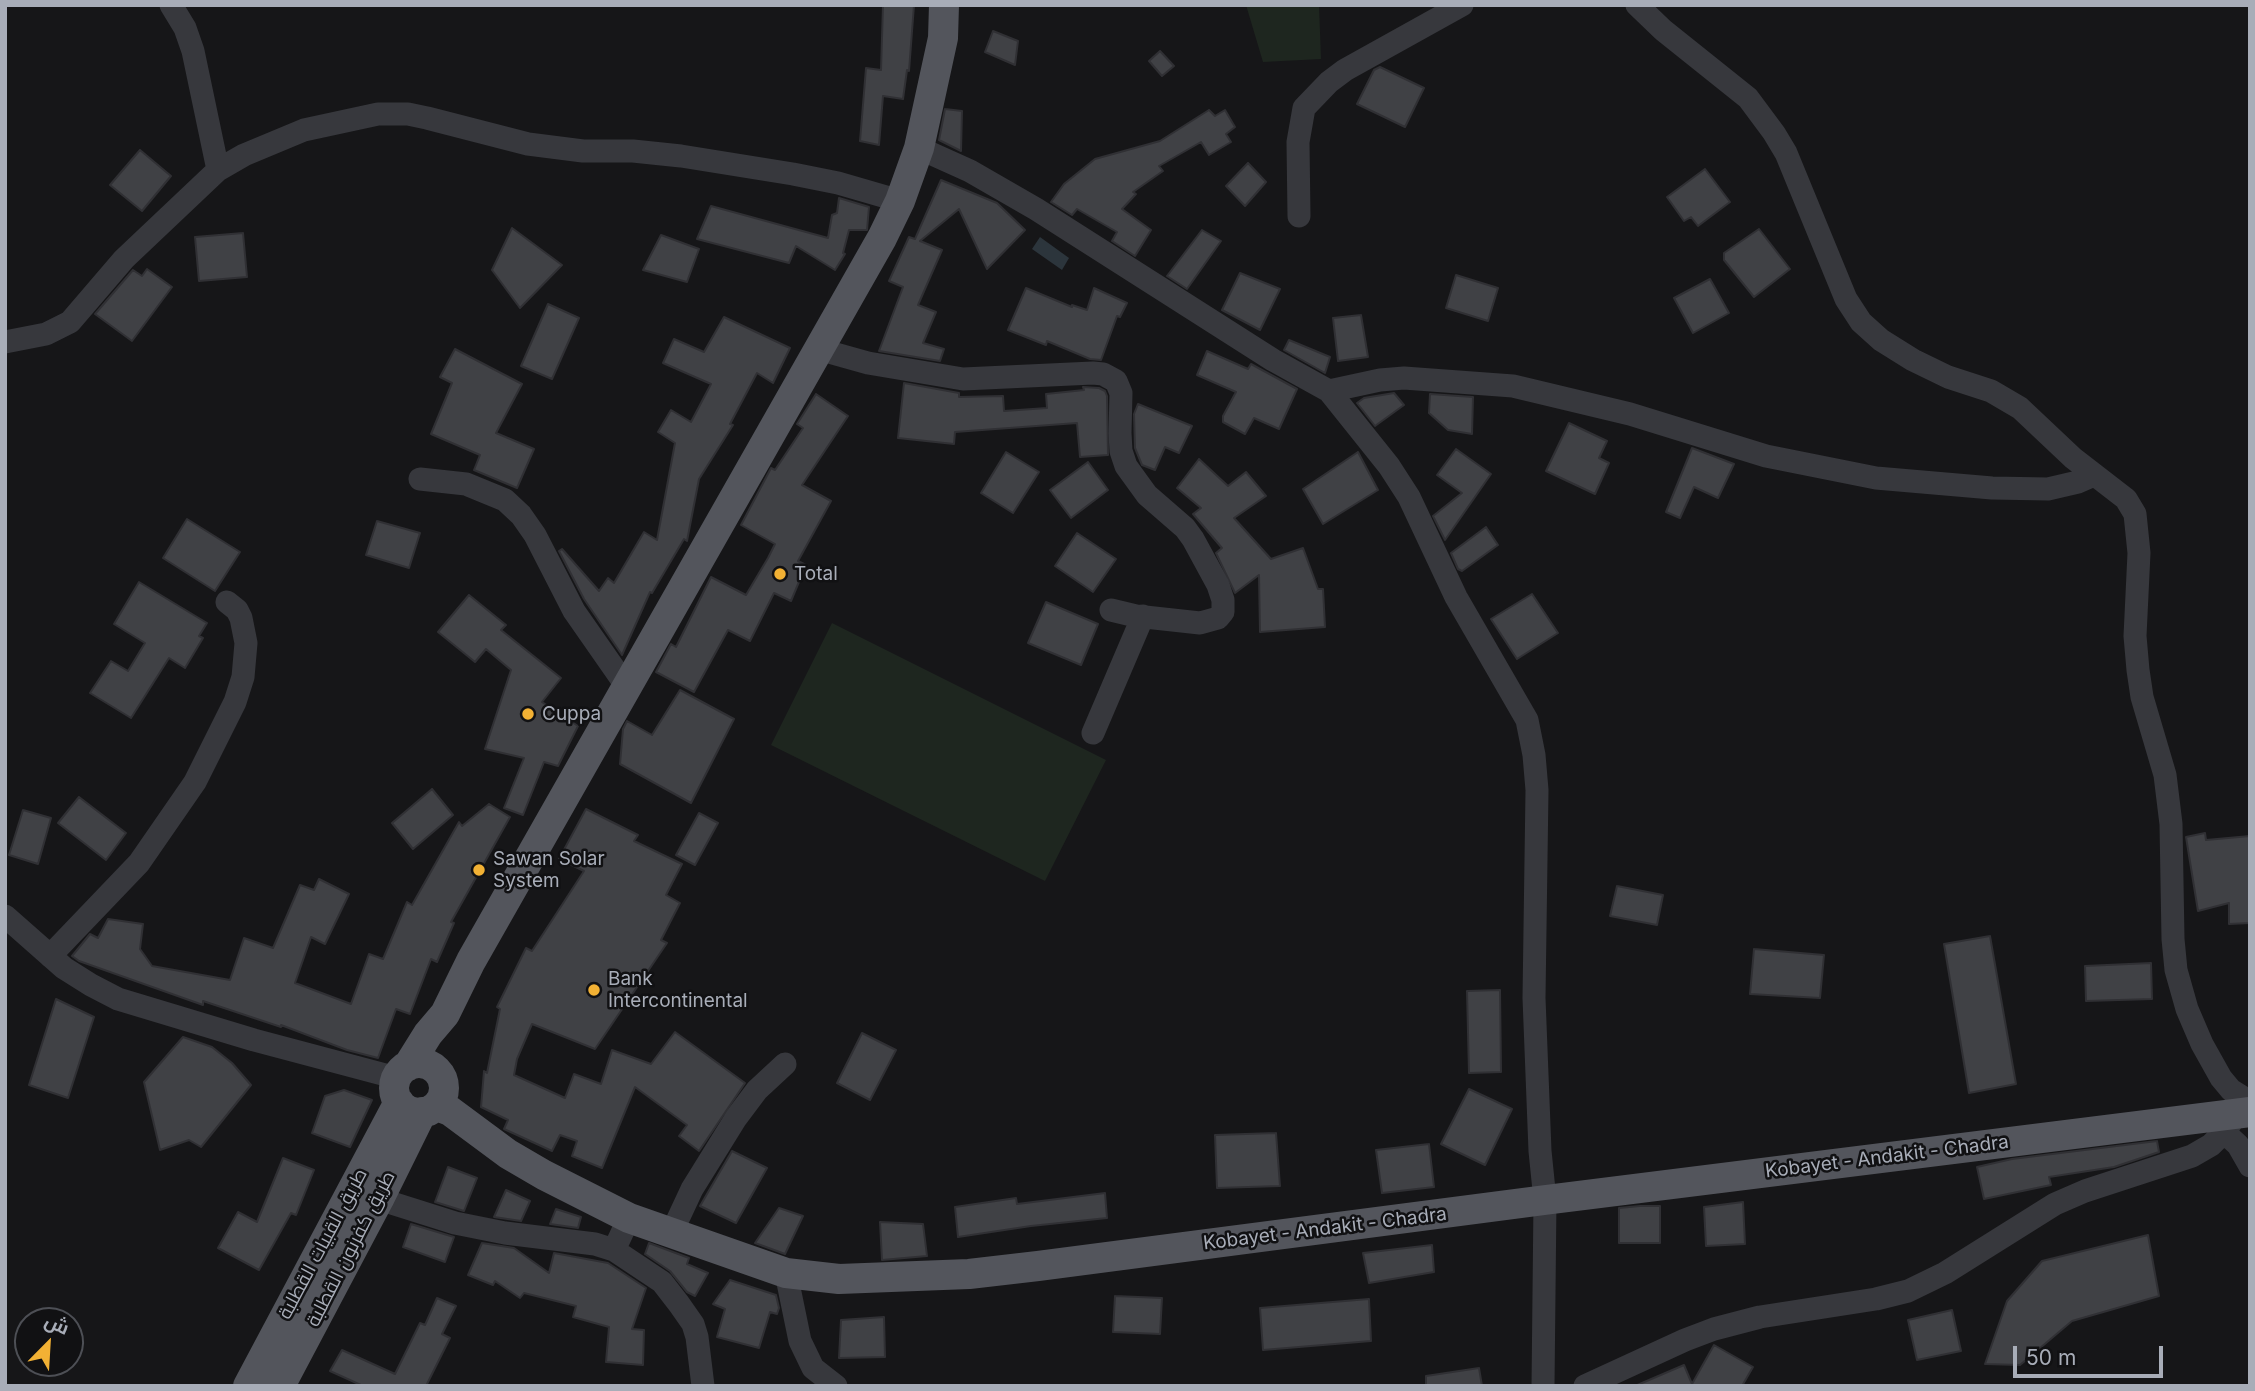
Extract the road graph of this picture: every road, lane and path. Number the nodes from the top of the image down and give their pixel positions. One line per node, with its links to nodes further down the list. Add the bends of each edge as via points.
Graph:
1 (171, 5): 6 (street, via 193,51)
2 (944, 5): 5 (main road, via 943,38)
3 (1462, 5): 8 (street, via 1345,70 1304,108 1298,142)
4 (1637, 5): 12 (street, via 1748,98 1774,133 1846,299 1861,322 1913,360 1991,391 2020,408)
5 (919, 148): 7 (main road); 11 (street, via 1036,209)
6 (218, 170): 7 (street, via 304,130 378,114 408,114 528,144 694,158 838,183); 9 (street, via 124,259 70,322 46,334)
7 (900, 201): 10 (main road)
8 (1299, 216)
9 (5, 342)
10 (818, 349): 16 (street, via 868,363 963,379 1093,373 1116,381 1121,393 1121,451 1126,466 1147,495 1185,527 1223,600 1223,612 1209,622); 17 (main road)
11 (1329, 391): 12 (street, via 1404,378 1513,387 1630,414 1766,456 1876,478 2048,489); 27 (street, via 1409,497 1462,608 1527,720 1537,790 1534,998)
12 (2094, 475): 24 (street, via 2126,499 2135,514 2138,670 2165,775 2176,970 2202,1044 2231,1090)
13 (420, 479): 17 (street, via 466,484 505,500 521,515 574,611)
14 (227, 602): 20 (street, via 241,618 246,643 243,677 195,782 139,863)
15 (1111, 610): 16 (street)
16 (1143, 616): 18 (street)
17 (627, 687): 21 (main road)
18 (1093, 733)
19 (5, 916): 20 (street)
20 (50, 956): 23 (street, via 78,978 118,999)
21 (445, 1014): 23 (main road, via 428,1034); 23 (main road, via 439,1073 442,1099)
22 (785, 1065): 29 (street, via 757,1090 736,1118 692,1189)
23 (413, 1093): 26 (main road, طريق كفرنون القطلبة); 28 (main road, Kobayet - Andakit - Chadra, via 450,1111 544,1175); 32 (main road, طريق القبيات القطلبة)
24 (2240, 1115): 25 (street, via 2238,1145); 27 (main road, Kobayet - Andakit - Chadra); 37 (street, via 2211,1145 2192,1156 2055,1204 1908,1291 1714,1329)
25 (2250, 1166)
26 (379, 1199): 30 (street, via 455,1223); 33 (main road, طريق كفرنون القطلبة)
27 (1545, 1200): 31 (main road, Kobayet - Andakit - Chadra, via 969,1274 839,1279); 36 (street)
28 (629, 1218): 29 (main road, Kobayet - Andakit - Chadra); 30 (street)
29 (671, 1234): 31 (main road, Kobayet - Andakit - Chadra)
30 (614, 1250): 34 (street, via 663,1282 680,1304 697,1337)
31 (786, 1273): 35 (street, via 800,1341 813,1368)
32 (248, 1386)
33 (280, 1386)
34 (702, 1386)
35 (836, 1386)
36 (1543, 1386)
37 (1585, 1386)

